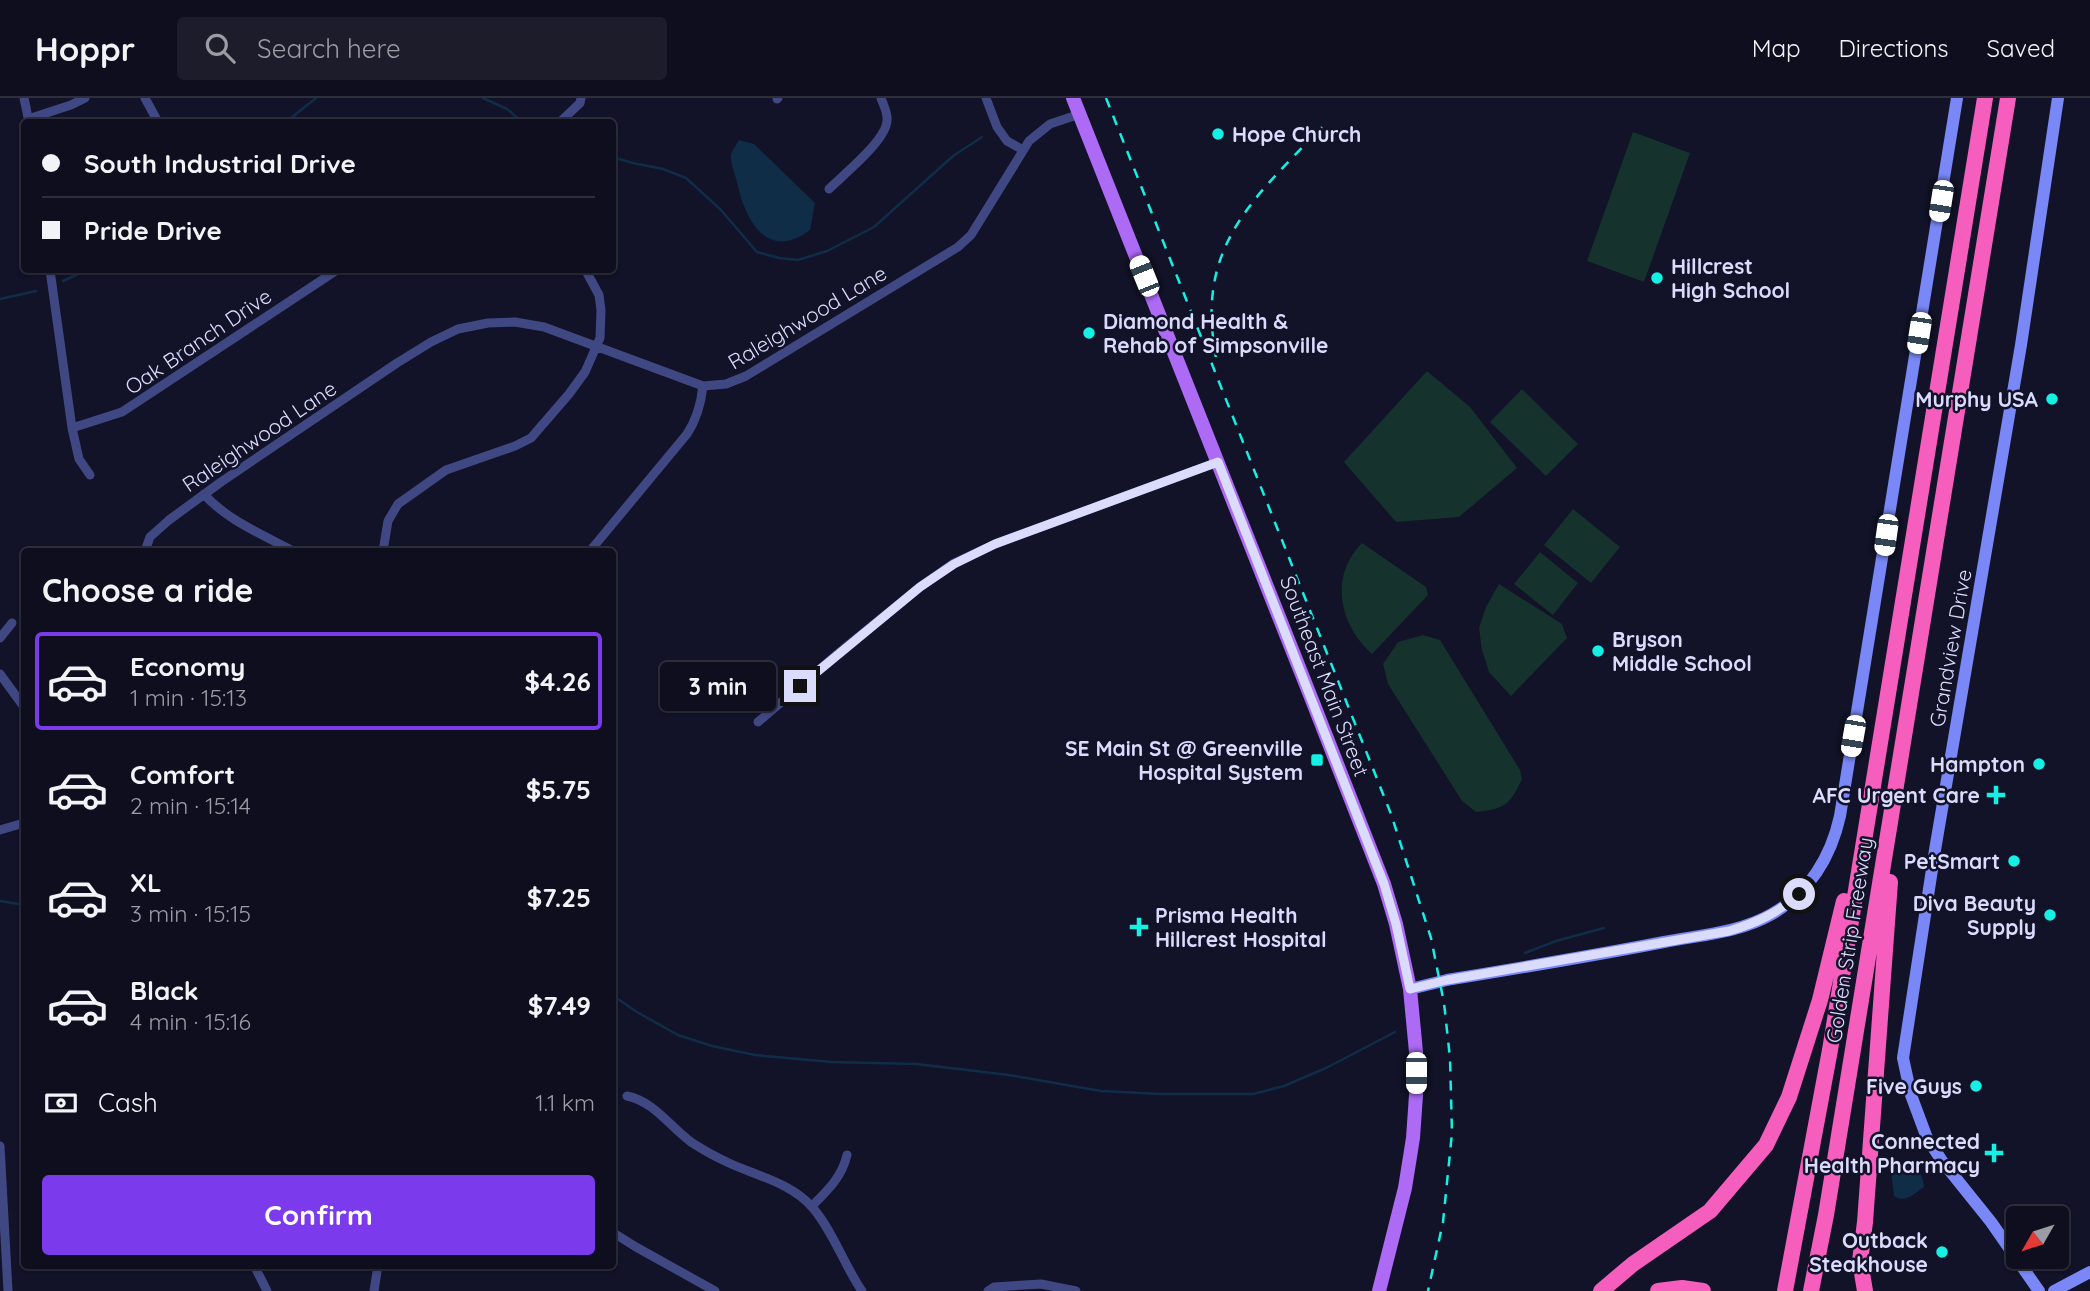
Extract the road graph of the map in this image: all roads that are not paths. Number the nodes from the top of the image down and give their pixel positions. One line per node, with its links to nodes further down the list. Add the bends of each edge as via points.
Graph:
1 (24, 98): 13 (street)
2 (85, 98): 14 (street)
3 (145, 98): 15 (street)
4 (581, 98): 16 (street)
5 (881, 98): 18 (street, via 888,119 884,131)
6 (986, 98): 17 (street, via 997,127 1007,141)
7 (1073, 98): 12 (main road, Southeast Main Street)
8 (1958, 98): 41 (main road, via 1840,816 1822,864 1791,901 1750,925)
9 (1985, 98): 37 (highway, Golden Strip Freeway)
10 (2008, 98): 38 (highway, Golden Strip Freeway)
11 (2058, 98): 65 (main road, Grandview Drive, via 1903,1058 1910,1095 1927,1138)
12 (1080, 114): 17 (street, Raleighwood Lane, via 1050,124); 25 (main road, Southeast Main Street)
13 (28, 119)
14 (34, 119)
15 (156, 119)
16 (563, 119)
17 (1023, 150): 23 (street, Raleighwood Lane, via 971,235 958,247 746,376)
18 (829, 189)
19 (50, 273): 24 (street)
20 (332, 273): 24 (street, Oak Branch Drive, via 122,412)
21 (587, 273): 22 (street, via 601,310)
22 (596, 347): 23 (street, Raleighwood Lane); 27 (street, Raleighwood Lane, via 544,327 515,322 458,329 397,363); 30 (street, via 585,372 531,438 446,470 398,505 388,521)
23 (703, 386): 31 (street, via 695,422 687,434)
24 (72, 428): 26 (street, via 79,459)
25 (1218, 462): 36 (street, via 995,544 954,564); 41 (main road, Southeast Main Street, via 1384,884)
26 (90, 475)
27 (204, 494): 28 (street, Raleighwood Lane, via 150,537); 29 (street, via 243,524)
28 (146, 548)
29 (287, 548)
30 (384, 548)
31 (592, 548)
32 (12, 623): 33 (street)
33 (0, 638)
34 (0, 674): 35 (street)
35 (21, 703)
36 (758, 722)
37 (1874, 776): 59 (highway, via 1820,1000 1789,1097 1766,1145 1710,1211); 62 (highway, Golden Strip Freeway)
38 (1896, 782): 63 (highway, Golden Strip Freeway); 64 (highway, via 1860,1261)
39 (21, 824): 40 (street)
40 (0, 830)
41 (1410, 989): 58 (main road, Southeast Main Street, via 1416,1052 1413,1138)
42 (627, 1096): 45 (street, via 647,1103 708,1152 794,1191)
43 (0, 1146): 47 (street)
44 (847, 1155): 45 (street, via 835,1182)
45 (812, 1206): 55 (street)
46 (616, 1234): 54 (street)
47 (3, 1242): 51 (street)
48 (256, 1269): 52 (street)
49 (377, 1269): 53 (street)
50 (2090, 1272): 66 (main road)
51 (8, 1291)
52 (267, 1291)
53 (374, 1291)
54 (715, 1291)
55 (862, 1291)
56 (988, 1291): 57 (street, via 1041,1284)
57 (1076, 1291)
58 (1379, 1291)
59 (1601, 1291)
60 (1658, 1291): 61 (highway)
61 (1703, 1291)
62 (1786, 1291)
63 (1811, 1291)
64 (1865, 1291)
65 (2039, 1291)
66 (2054, 1291)

